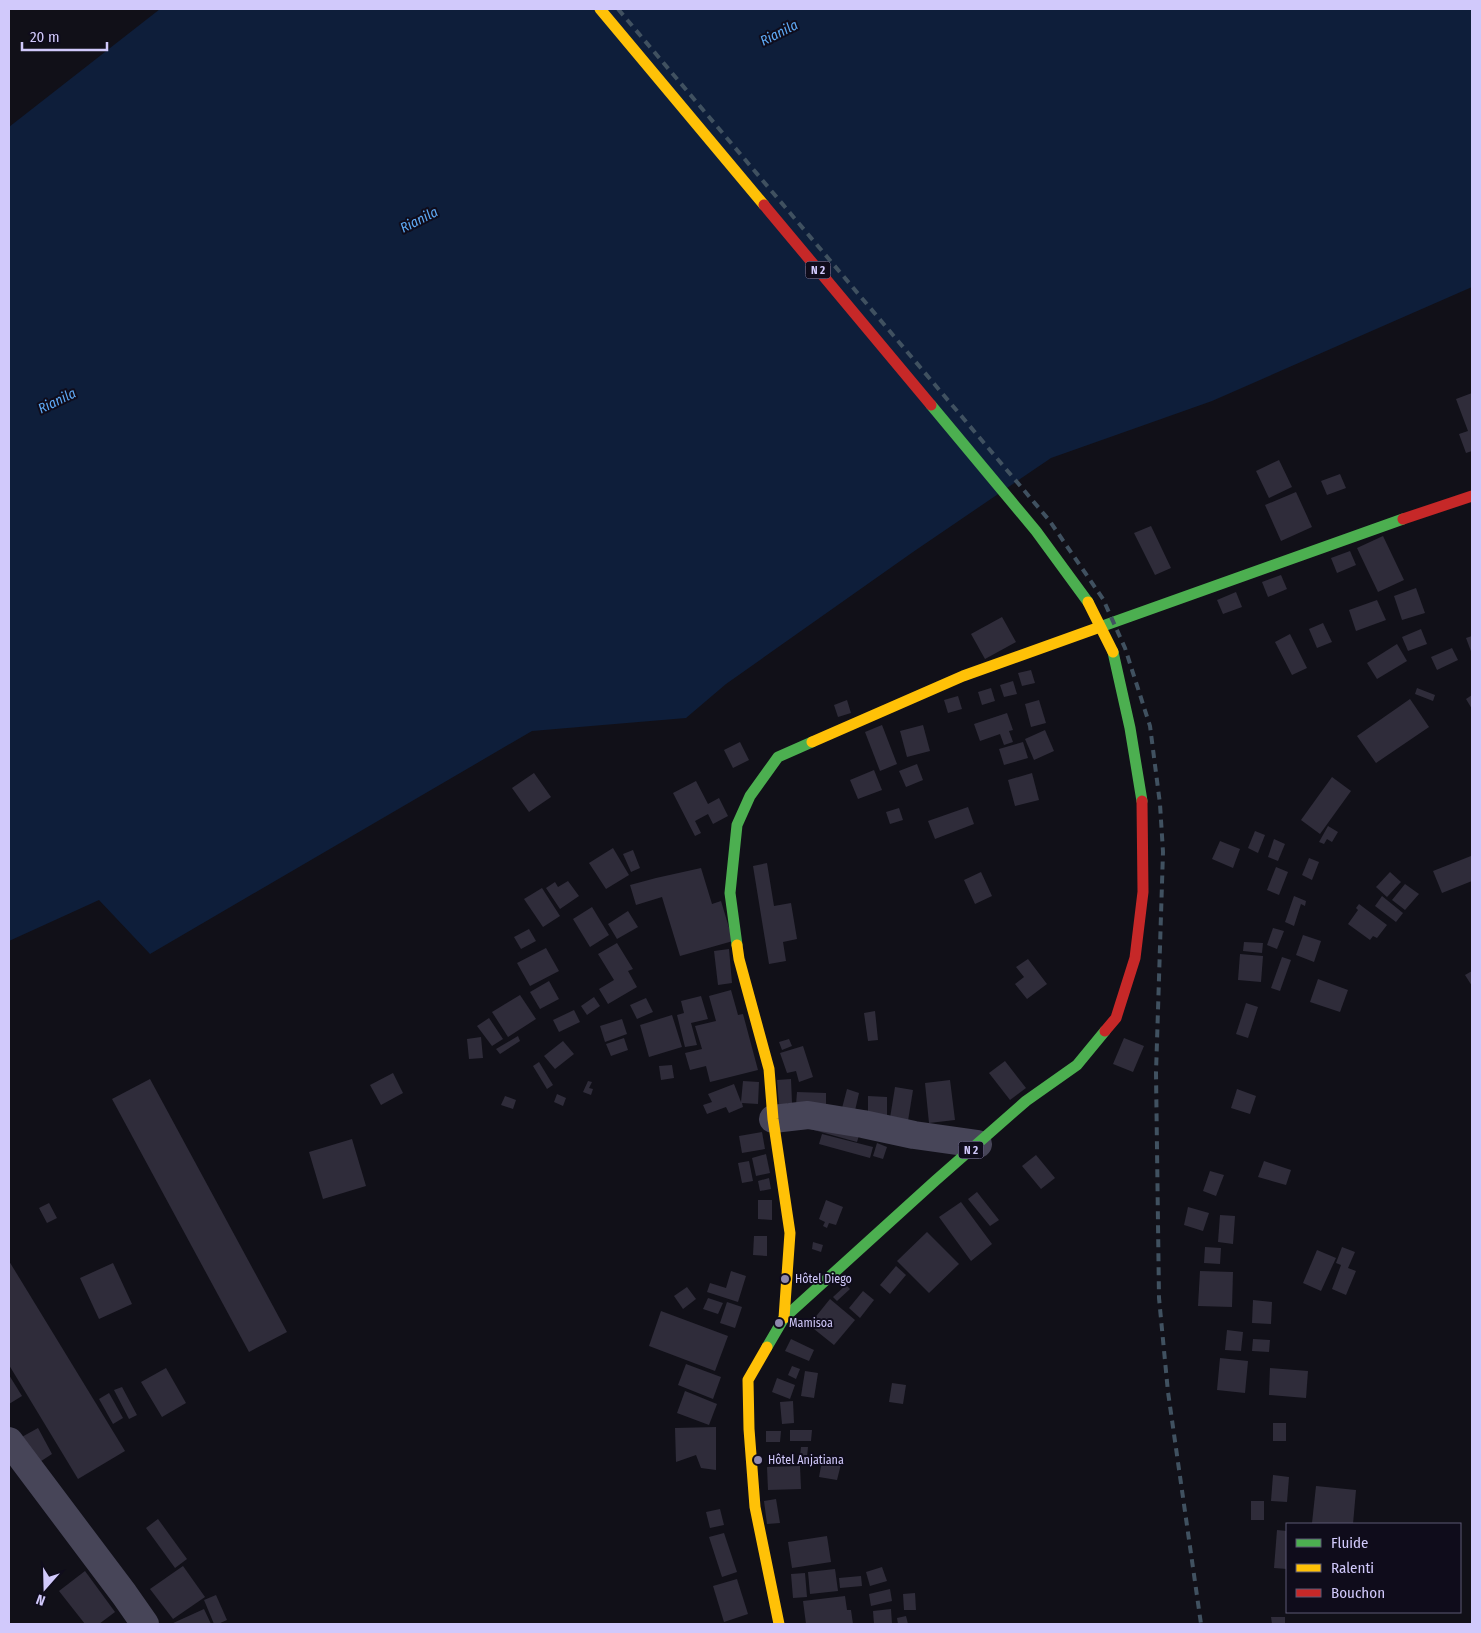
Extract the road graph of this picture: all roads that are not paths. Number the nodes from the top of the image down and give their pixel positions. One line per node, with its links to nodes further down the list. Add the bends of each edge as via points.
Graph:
1 (600, 9): 4 (main road, N 2, bridge, via 1036,531 1088,602 1112,652 1130,728 1143,807 1143,892 1136,958 1116,1018 1077,1065 1026,1101)
2 (1472, 496): 3 (main road, via 963,676 778,757 750,796 737,825 730,893 739,959 769,1069)
3 (773, 1119): 4 (street, via 808,1115); 5 (main road, via 790,1233)
4 (978, 1144): 5 (main road, N 2)
5 (784, 1318): 8 (main road, N 2, via 748,1380 755,1507)
6 (9, 1441): 7 (street)
7 (145, 1624)
8 (778, 1624)

